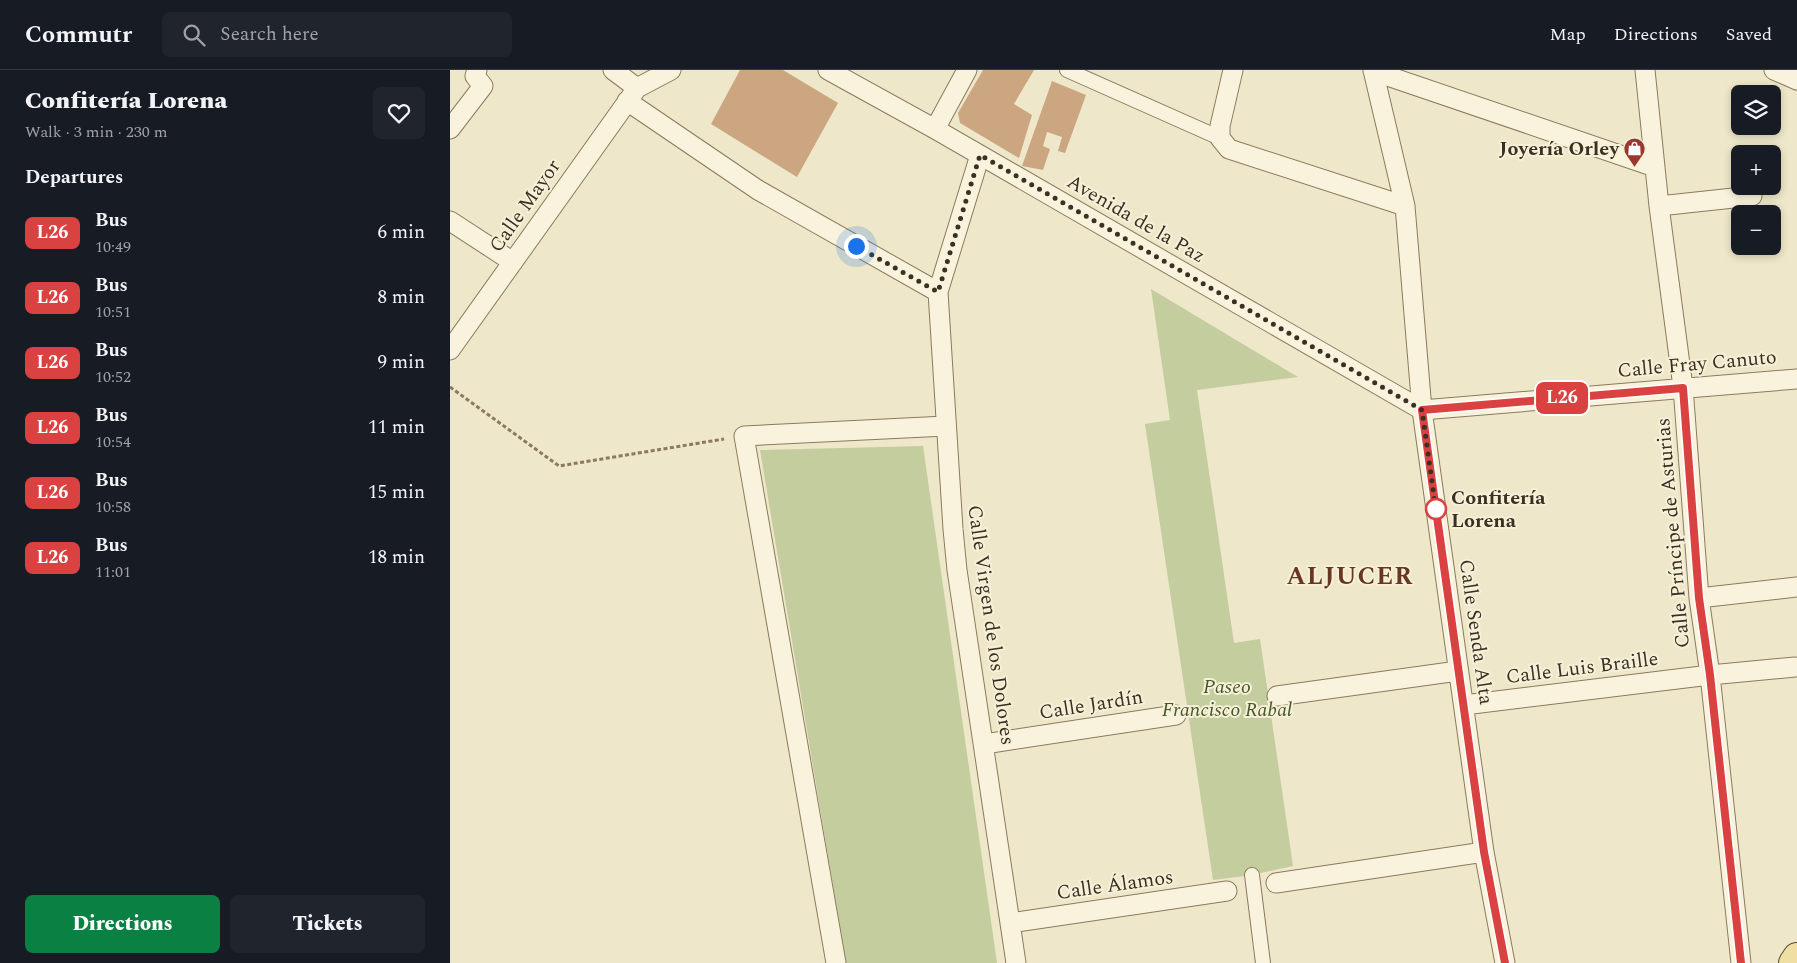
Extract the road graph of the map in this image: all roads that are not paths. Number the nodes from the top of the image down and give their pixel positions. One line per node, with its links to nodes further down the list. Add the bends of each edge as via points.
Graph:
1 (477, 70): 13 (street, via 475,76 483,86)
2 (613, 70): 12 (street)
3 (671, 70): 12 (street)
4 (828, 70): 14 (street, Avenida de la Paz)
5 (967, 70): 14 (street)
6 (1067, 70): 15 (street)
7 (1233, 70): 15 (street)
8 (1373, 70): 17 (street); 19 (street, Calle Senda Alta)
9 (1646, 70): 17 (street, Calle Príncipe de Asturias)
10 (1774, 70): 11 (street)
11 (1797, 80)
12 (632, 95): 22 (street, Calle Mayor); 23 (street, via 758,190)
13 (450, 129)
14 (935, 129): 16 (street, Avenida de la Paz)
15 (1220, 138): 19 (street, via 1229,149)
16 (980, 155): 23 (street, Calle Virgen de los Dolores); 27 (street, Avenida de la Paz)
17 (1655, 168): 20 (street, Calle Príncipe de Asturias)
18 (1752, 196): 20 (street)
19 (1405, 206): 27 (street, Calle Senda Alta)
20 (1659, 206): 26 (street, Calle Príncipe de Asturias)
21 (450, 221): 22 (street)
22 (513, 262): 24 (street, Calle Mayor)
23 (938, 292): 28 (street, Calle Virgen de los Dolores)
24 (450, 350)
25 (1797, 379): 26 (street, Calle Fray Canuto)
26 (1683, 388): 27 (street, Calle Fray Canuto); 30 (street, Calle Príncipe de Asturias)
27 (1422, 410): 32 (street, Calle Senda Alta)
28 (946, 426): 37 (street, Calle Virgen de los Dolores, via 956,562); 44 (street, via 744,436)
29 (1797, 587): 30 (street)
30 (1699, 598): 33 (street, Calle Príncipe de Asturias)
31 (1796, 667): 33 (street, Calle Luis Braille)
32 (1458, 671): 34 (street); 35 (street, Calle Senda Alta)
33 (1710, 675): 35 (street, Calle Luis Braille); 48 (street, Calle Príncipe de Asturias)
34 (1277, 696)
35 (1464, 705): 38 (street, Calle Senda Alta)
36 (1176, 715): 37 (street, Calle Jardín)
37 (984, 744): 42 (street, Calle Virgen de los Dolores)
38 (1484, 852): 40 (street); 47 (street, Calle Senda Alta)
39 (1252, 875): 46 (street)
40 (1276, 883)
41 (1227, 891): 42 (street, Calle Álamos)
42 (1010, 922): 45 (street, Calle Virgen de los Dolores)
43 (1797, 957): 49 (main road)
44 (836, 963)
45 (1016, 963)
46 (1263, 963)
47 (1505, 963)
48 (1741, 963)
49 (1793, 963)

